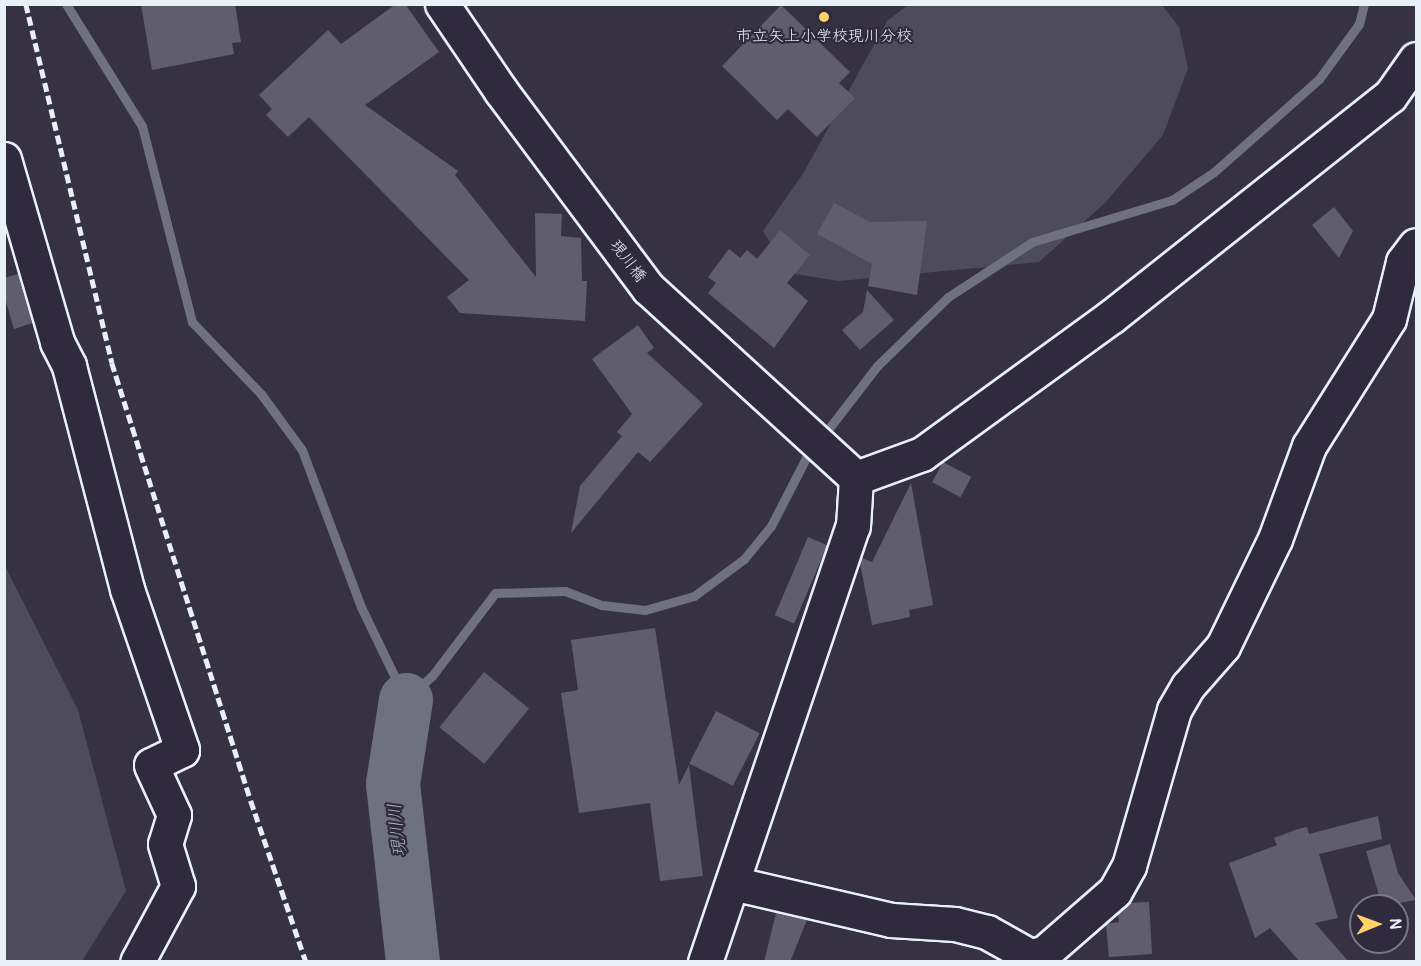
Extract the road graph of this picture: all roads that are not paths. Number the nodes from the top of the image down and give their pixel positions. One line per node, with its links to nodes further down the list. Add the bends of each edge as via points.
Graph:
1 (442, 4): 5 (street, 現川橋, via 501,91 648,288)
2 (1416, 59): 5 (street, via 1390,96 1259,204 922,454)
3 (4, 159): 8 (street, via 57,342 69,366 127,589 182,750 151,765 174,815 165,844 178,886)
4 (1416, 245): 7 (street, via 1403,262 1389,319 1309,446 1275,539 1223,646 1188,686 1174,710 1130,866 1115,891 1044,953)
5 (846, 469): 6 (street, via 853,526)
6 (732, 884): 7 (street, via 891,920 955,924 987,932); 9 (street)
7 (1030, 959)
8 (137, 962)
9 (705, 962)

